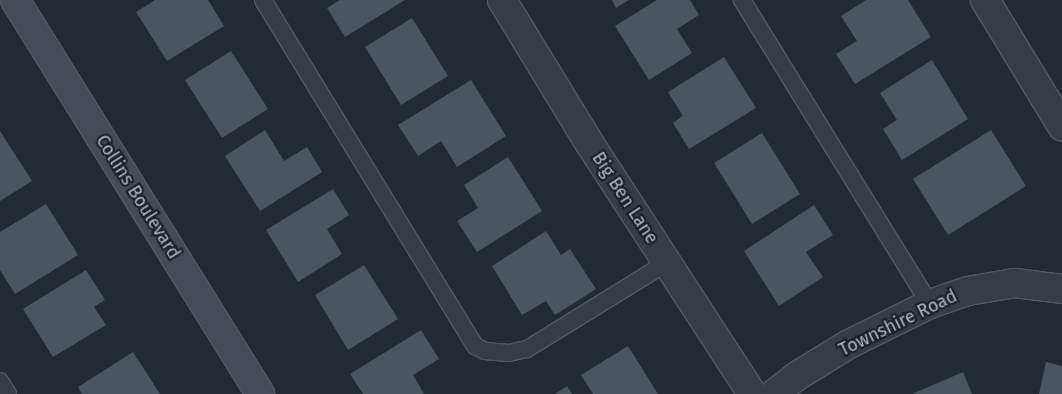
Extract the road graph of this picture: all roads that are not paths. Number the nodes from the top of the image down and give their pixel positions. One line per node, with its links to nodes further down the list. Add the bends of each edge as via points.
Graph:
1 (15, 0): 12 (street, Collins Boulevard)
2 (263, 0): 7 (lane, via 476,346 485,351 509,353 527,349)
3 (502, 0): 7 (street, Big Ben Lane)
4 (742, 0): 9 (lane)
5 (984, 0): 6 (street)
6 (1062, 126)
7 (666, 263): 13 (street, Big Ben Lane)
8 (1062, 289): 9 (street, Townshire Road, via 1015,283 968,290)
9 (930, 304): 14 (street, Townshire Road, via 850,344)
10 (0, 381): 11 (lane)
11 (8, 394)
12 (260, 394)
13 (752, 394)
14 (774, 394)

